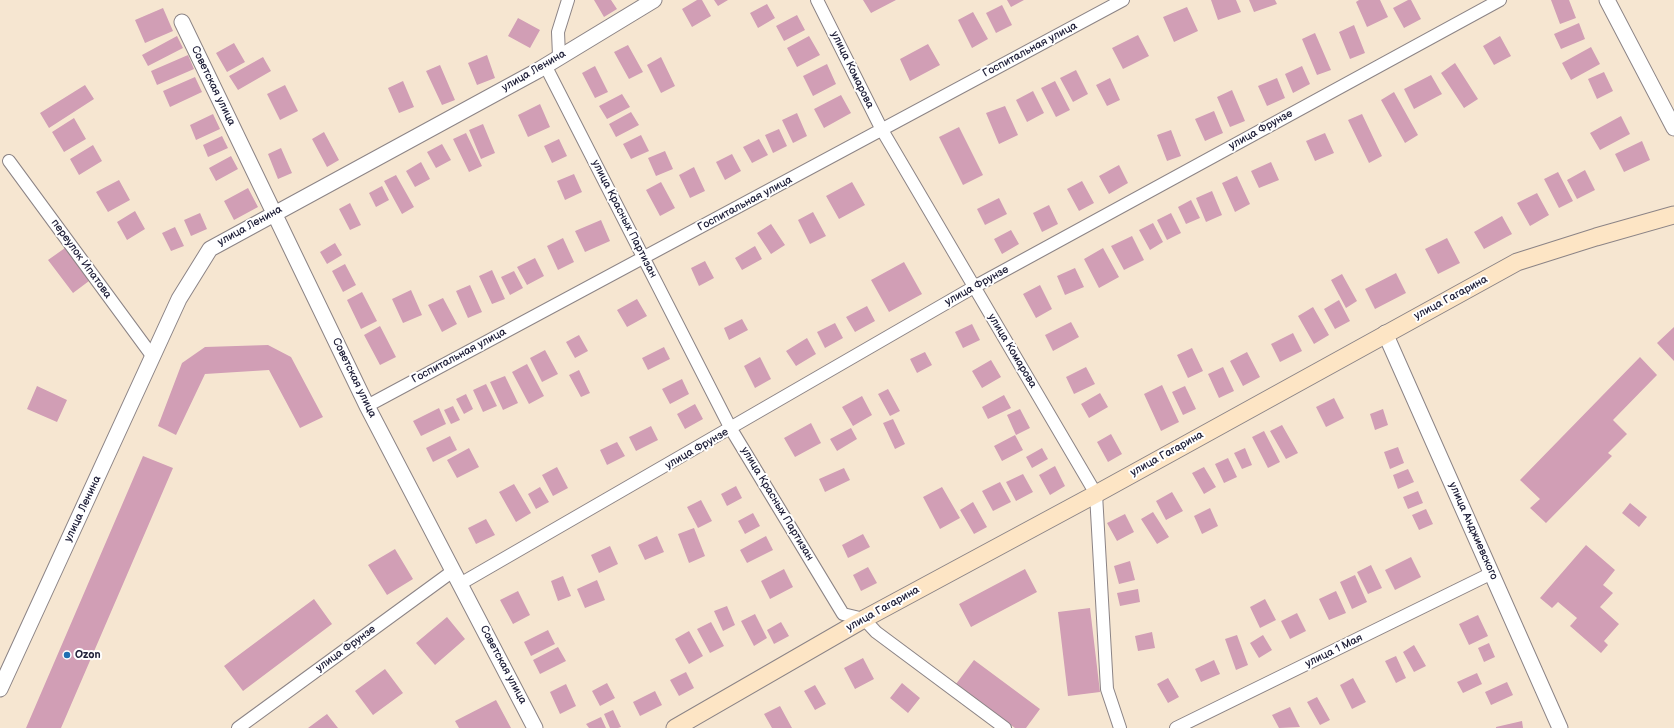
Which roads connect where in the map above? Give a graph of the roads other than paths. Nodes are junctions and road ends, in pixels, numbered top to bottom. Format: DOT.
graph roads {
  1 [pos="568,0"];
  2 [pos="654,0"];
  3 [pos="817,0"];
  4 [pos="1123,0"];
  5 [pos="1500,0"];
  6 [pos="1607,0"];
  7 [pos="182,22"];
  8 [pos="559,56"];
  9 [pos="545,65"];
  10 [pos="1674,128"];
  11 [pos="882,130"];
  12 [pos="9,161"];
  13 [pos="274,213"];
  14 [pos="1674,215"];
  15 [pos="644,258"];
  16 [pos="974,287"];
  17 [pos="1385,333"];
  18 [pos="153,357"];
  19 [pos="367,406"];
  20 [pos="731,429"];
  21 [pos="1096,494"];
  22 [pos="453,571"];
  23 [pos="1492,573"];
  24 [pos="460,584"];
  25 [pos="864,619"];
  26 [pos="0,689"];
  27 [pos="238,728"];
  28 [pos="535,728"];
  29 [pos="675,728"];
  30 [pos="1005,728"];
  31 [pos="1120,728"];
  32 [pos="1176,728"];
  33 [pos="1560,728"];
  1 -- 8 [label="street"];
  2 -- 8 [label="street, улица Ленина"];
  3 -- 11 [label="street, улица Комарова"];
  4 -- 11 [label="street, Госпитальная улица"];
  5 -- 16 [label="street, улица Фрунзе"];
  6 -- 10 [label="street"];
  7 -- 13 [label="street, Советская улица"];
  8 -- 9 [label="street, улица Ленина"];
  9 -- 13 [label="street, улица Ленина"];
  9 -- 15 [label="street, улица Красных Партизан"];
  11 -- 15 [label="street, Госпитальная улица"];
  11 -- 16 [label="street, улица Комарова"];
  12 -- 18 [label="street, переулок Ипатова"];
  13 -- 18 [label="street, улица Ленина"];
  13 -- 19 [label="street, Советская улица"];
  14 -- 17 [label="main road, улица Гагарина"];
  15 -- 19 [label="street, Госпитальная улица"];
  15 -- 20 [label="street, улица Красных Партизан"];
  16 -- 20 [label="street, улица Фрунзе"];
  16 -- 21 [label="street, улица Комарова"];
  17 -- 21 [label="main road, улица Гагарина"];
  17 -- 23 [label="street, улица Анджиевского"];
  18 -- 26 [label="street, улица Ленина"];
  19 -- 22 [label="street, Советская улица"];
  20 -- 24 [label="street, улица Фрунзе"];
  20 -- 25 [label="street, улица Красных Партизан"];
  21 -- 25 [label="main road, улица Гагарина"];
  21 -- 31 [label="street, улица Комарова"];
  22 -- 24 [label="street, Советская улица"];
  22 -- 27 [label="street, улица Фрунзе"];
  23 -- 32 [label="street, улица 1 Мая"];
  23 -- 33 [label="street, улица Анджиевского"];
  24 -- 28 [label="street, Советская улица"];
  25 -- 29 [label="main road, улица Гагарина"];
  25 -- 30 [label="street"];
}
